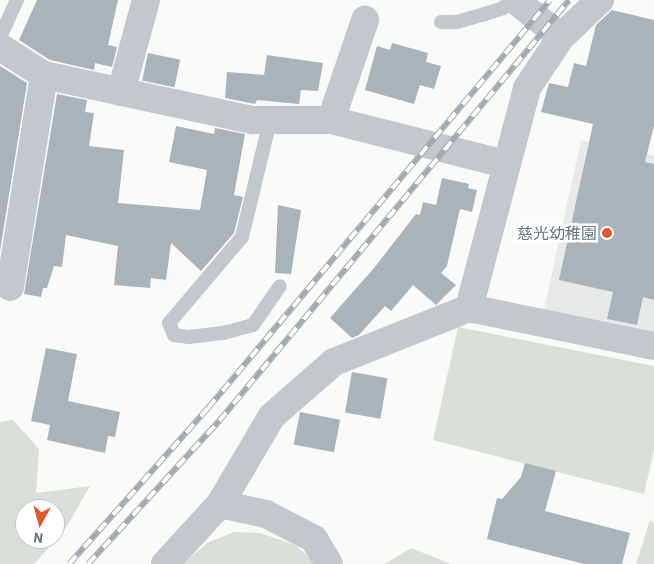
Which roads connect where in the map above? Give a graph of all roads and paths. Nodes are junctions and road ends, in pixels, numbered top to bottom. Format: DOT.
graph roads {
  1 [pos="16,0"];
  2 [pos="146,0"];
  3 [pos="511,0"];
  4 [pos="515,0"];
  5 [pos="600,0"];
  6 [pos="365,20"];
  7 [pos="441,22"];
  8 [pos="0,37"];
  9 [pos="561,37"];
  10 [pos="0,47"];
  11 [pos="44,75"];
  12 [pos="121,92"];
  13 [pos="270,120"];
  14 [pos="330,120"];
  15 [pos="505,164"];
  16 [pos="280,286"];
  17 [pos="10,287"];
  18 [pos="470,308"];
  19 [pos="654,346"];
  20 [pos="220,504"];
  21 [pos="165,564"];
  22 [pos="330,564"];
  1 -- 8 [label="lane"];
  2 -- 12 [label="street"];
  3 -- 7 [label="lane"];
  4 -- 9 [label="street"];
  5 -- 9 [label="street"];
  6 -- 14 [label="street"];
  9 -- 15 [label="street"];
  10 -- 11 [label="street"];
  11 -- 12 [label="street"];
  11 -- 17 [label="street"];
  12 -- 13 [label="street"];
  13 -- 14 [label="street"];
  13 -- 16 [label="lane"];
  14 -- 15 [label="street"];
  15 -- 18 [label="street"];
  18 -- 19 [label="street"];
  18 -- 20 [label="street"];
  20 -- 21 [label="street"];
  20 -- 22 [label="street"];
}
